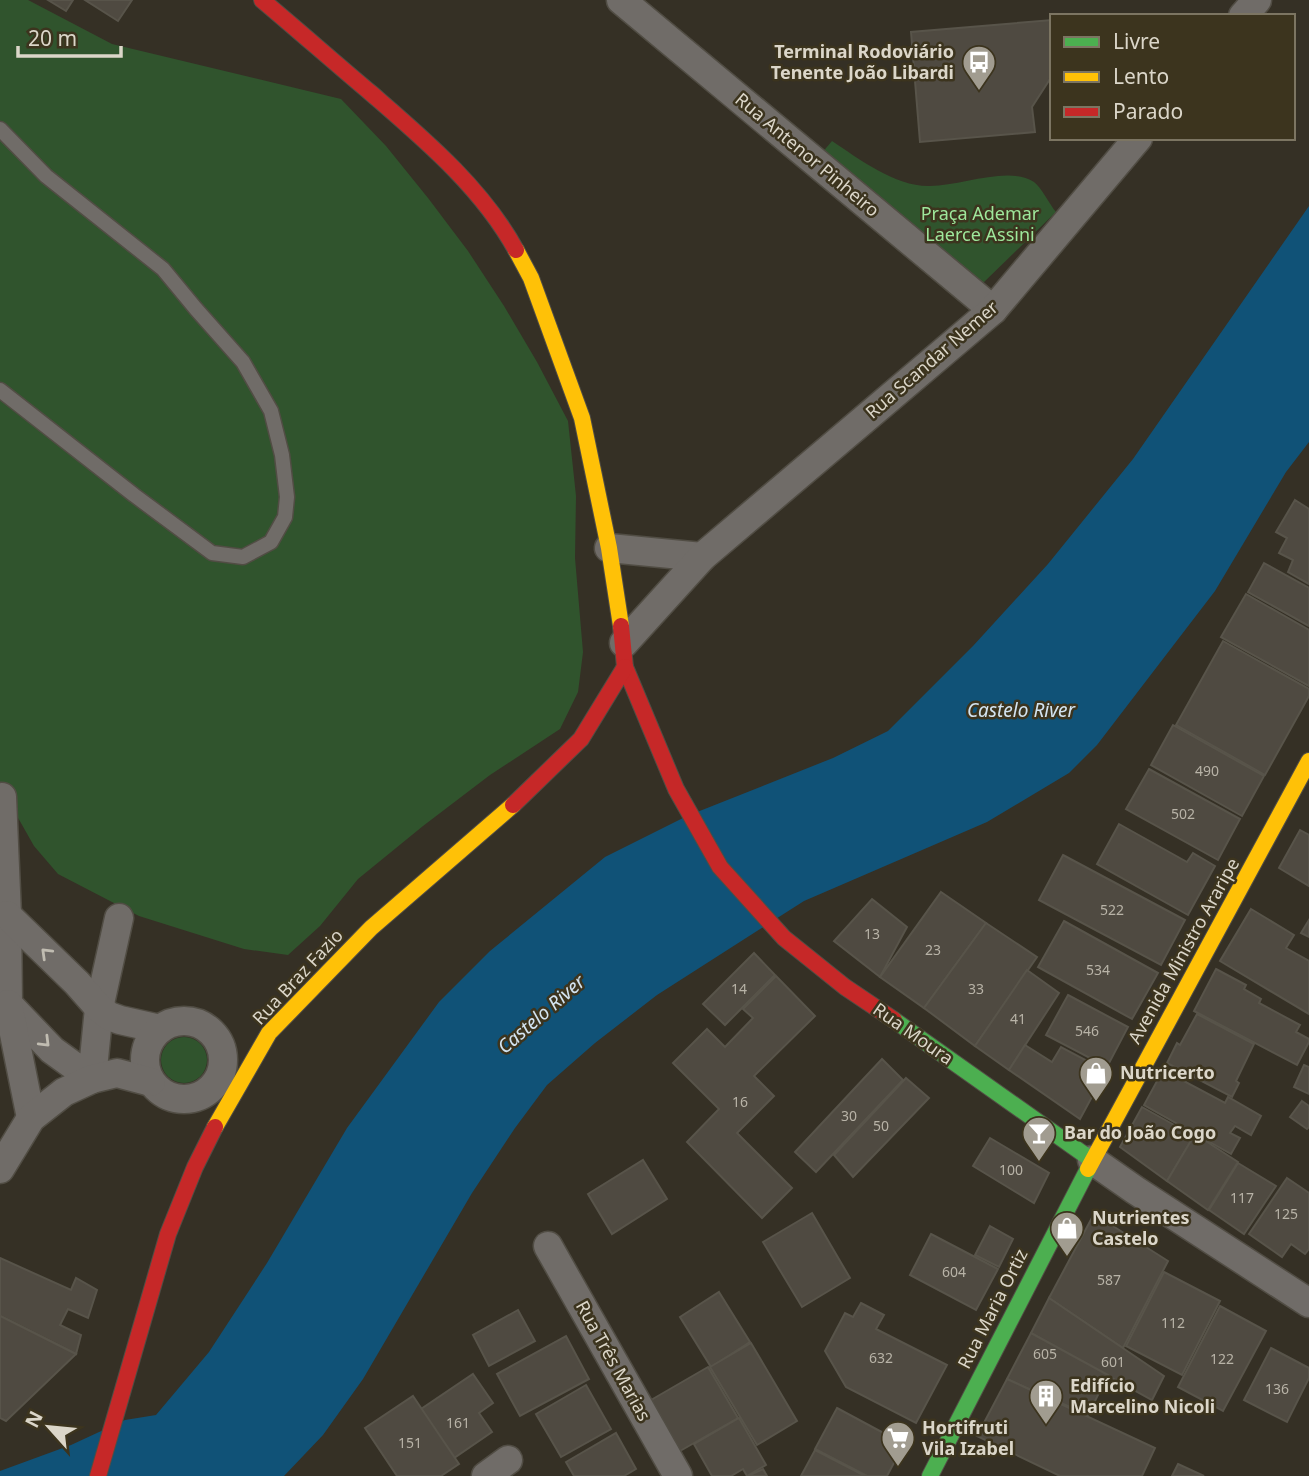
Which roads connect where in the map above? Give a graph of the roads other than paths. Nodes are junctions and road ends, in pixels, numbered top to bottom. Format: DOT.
graph roads {
  1 [pos="262,0"];
  2 [pos="621,0"];
  3 [pos="1257,0"];
  4 [pos="1245,14"];
  5 [pos="0,129"];
  6 [pos="1136,140"];
  7 [pos="993,310"];
  8 [pos="0,390"];
  9 [pos="609,548"];
  10 [pos="702,557"];
  11 [pos="625,655"];
  12 [pos="1309,761"];
  13 [pos="2,797"];
  14 [pos="7,915"];
  15 [pos="119,918"];
  16 [pos="8,1004"];
  17 [pos="99,1008"];
  18 [pos="160,1029"];
  19 [pos="269,1033"];
  20 [pos="222,1048"];
  21 [pos="92,1079"];
  22 [pos="151,1082"];
  23 [pos="206,1093"];
  24 [pos="31,1118"];
  25 [pos="219,1120"];
  26 [pos="1092,1160"];
  27 [pos="0,1169"];
  28 [pos="548,1245"];
  29 [pos="1309,1303"];
  30 [pos="98,1476"];
  31 [pos="678,1476"];
  32 [pos="930,1476"];
  1 -- 9 [label="main road, Rua Moura"];
  2 -- 7 [label="street, Rua Antenor Pinheiro"];
  3 -- 4 [label="street"];
  5 -- 8 [label="lane"];
  6 -- 7 [label="street, Rua Scandar Nemer"];
  7 -- 10 [label="street, Rua Scandar Nemer"];
  9 -- 10 [label="street"];
  9 -- 11 [label="main road, Rua Moura"];
  10 -- 11 [label="street, Rua Scandar Nemer"];
  11 -- 19 [label="main road, Rua Braz Fazio"];
  11 -- 26 [label="main road, Rua Moura"];
  12 -- 26 [label="main road, Avenida Ministro Araripe"];
  13 -- 14 [label="street"];
  14 -- 16 [label="street"];
  17 -- 14 [label="street, one-way"];
  15 -- 17 [label="street"];
  16 -- 21 [label="street, one-way"];
  16 -- 24 [label="street"];
  17 -- 18 [label="street"];
  17 -- 21 [label="street"];
  18 -- 20 [label="street"];
  18 -- 22 [label="street"];
  19 -- 20 [label="street"];
  19 -- 25 [label="main road, Rua Braz Fazio"];
  20 -- 23 [label="street"];
  21 -- 22 [label="street"];
  21 -- 24 [label="street"];
  22 -- 23 [label="street"];
  23 -- 25 [label="street"];
  24 -- 27 [label="street"];
  25 -- 30 [label="main road, Rua Braz Fazio"];
  26 -- 29 [label="street, Rua Moura"];
  26 -- 32 [label="main road, Rua Maria Ortiz"];
  28 -- 31 [label="street, Rua Três Marias"];
}
